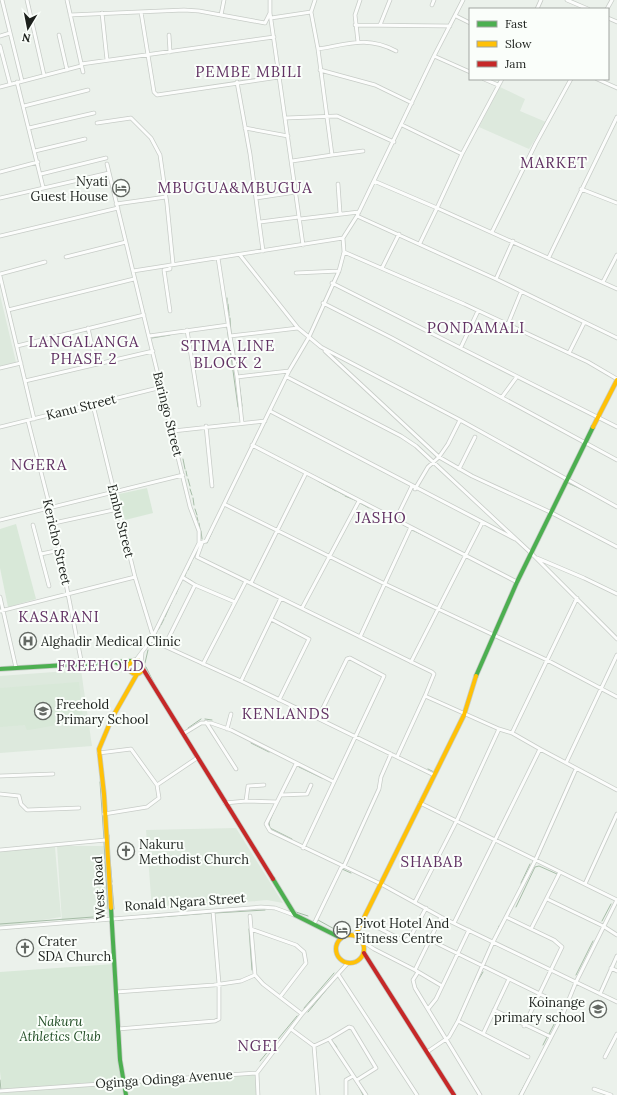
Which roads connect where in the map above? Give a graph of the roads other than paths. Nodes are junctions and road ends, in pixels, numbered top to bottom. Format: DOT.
graph roads {
  1 [pos="2,0"];
  2 [pos="27,0"];
  3 [pos="67,0"];
  4 [pos="224,0"];
  5 [pos="270,0"];
  6 [pos="315,0"];
  7 [pos="360,0"];
  8 [pos="390,0"];
  9 [pos="434,0"];
  10 [pos="463,0"];
  11 [pos="566,0"];
  12 [pos="432,5"];
  13 [pos="586,8"];
  14 [pos="4,9"];
  15 [pos="0,10"];
  16 [pos="141,12"];
  17 [pos="311,12"];
  18 [pos="102,13"];
  19 [pos="270,13"];
  20 [pos="70,15"];
  21 [pos="221,15"];
  22 [pos="456,16"];
  23 [pos="271,18"];
  24 [pos="469,22"];
  25 [pos="355,25"];
  26 [pos="380,25"];
  27 [pos="450,26"];
  28 [pos="10,33"];
  29 [pos="59,35"];
  30 [pos="169,35"];
  31 [pos="0,36"];
  32 [pos="274,37"];
  33 [pos="358,42"];
  34 [pos="0,49"];
  35 [pos="318,49"];
  36 [pos="396,51"];
  37 [pos="170,52"];
  38 [pos="148,56"];
  39 [pos="434,56"];
  40 [pos="107,60"];
  41 [pos="81,65"];
  42 [pos="5,66"];
  43 [pos="0,67"];
  44 [pos="67,70"];
  45 [pos="320,70"];
  46 [pos="83,72"];
  47 [pos="469,72"];
  48 [pos="44,75"];
  49 [pos="279,77"];
  50 [pos="486,80"];
  51 [pos="501,80"];
  52 [pos="570,80"];
  53 [pos="599,80"];
  54 [pos="22,81"];
  55 [pos="17,82"];
  56 [pos="237,82"];
  57 [pos="10,84"];
  58 [pos="498,86"];
  59 [pos="0,87"];
  60 [pos="617,88"];
  61 [pos="88,90"];
  62 [pos="412,103"];
  63 [pos="24,106"];
  64 [pos="94,113"];
  65 [pos="326,115"];
  66 [pos="617,117"];
  67 [pos="286,118"];
  68 [pos="97,123"];
  69 [pos="402,125"];
  70 [pos="29,128"];
  71 [pos="245,128"];
  72 [pos="288,136"];
  73 [pos="85,139"];
  74 [pos="394,142"];
  75 [pos="35,151"];
  76 [pos="363,151"];
  77 [pos="462,154"];
  78 [pos="332,155"];
  79 [pos="106,158"];
  80 [pos="292,161"];
  81 [pos="38,162"];
  82 [pos="107,164"];
  83 [pos="0,172"];
  84 [pos="109,173"];
  85 [pos="41,174"];
  86 [pos="374,181"];
  87 [pos="338,184"];
  88 [pos="43,187"];
  89 [pos="581,189"];
  90 [pos="296,192"];
  91 [pos="166,197"];
  92 [pos="0,198"];
  93 [pos="256,198"];
  94 [pos="617,203"];
  95 [pos="117,206"];
  96 [pos="437,208"];
  97 [pos="359,212"];
  98 [pos="340,213"];
  99 [pos="358,216"];
  100 [pos="300,218"];
  101 [pos="260,222"];
  102 [pos="492,232"];
  103 [pos="399,234"];
  104 [pos="0,236"];
  105 [pos="343,238"];
  106 [pos="513,241"];
  107 [pos="126,242"];
  108 [pos="420,243"];
  109 [pos="303,245"];
  110 [pos="263,252"];
  111 [pos="344,252"];
  112 [pos="240,255"];
  113 [pos="617,255"];
  114 [pos="549,257"];
  115 [pos="66,258"];
  116 [pos="218,258"];
  117 [pos="46,262"];
  118 [pos="172,264"];
  119 [pos="382,268"];
  120 [pos="339,270"];
  121 [pos="133,271"];
  122 [pos="296,274"];
  123 [pos="0,277"];
  124 [pos="134,279"];
  125 [pos="496,279"];
  126 [pos="603,282"];
  127 [pos="332,283"];
  128 [pos="617,289"];
  129 [pos="521,292"];
  130 [pos="323,303"];
  131 [pos="8,310"];
  132 [pos="170,311"];
  133 [pos="478,311"];
  134 [pos="144,315"];
  135 [pos="584,323"];
  136 [pos="508,324"];
  137 [pos="228,325"];
  138 [pos="88,328"];
  139 [pos="298,328"];
  140 [pos="187,330"];
  141 [pos="149,336"];
  142 [pos="230,336"];
  143 [pos="309,337"];
  144 [pos="617,338"];
  145 [pos="17,346"];
  146 [pos="321,347"];
  147 [pos="461,347"];
  148 [pos="153,351"];
  149 [pos="569,353"];
  150 [pos="21,363"];
  151 [pos="96,364"];
  152 [pos="0,368"];
  153 [pos="289,371"];
  154 [pos="237,377"];
  155 [pos="287,377"];
  156 [pos="516,378"];
  157 [pos="617,380"];
  158 [pos="25,381"];
  159 [pos="162,387"];
  160 [pos="502,397"];
  161 [pos="93,405"];
  162 [pos="199,405"];
  163 [pos="270,411"];
  164 [pos="34,419"];
  165 [pos="598,419"];
  166 [pos="460,420"];
  167 [pos="28,421"];
  168 [pos="265,421"];
  169 [pos="242,422"];
  170 [pos="206,426"];
  171 [pos="0,427"];
  172 [pos="617,428"];
  173 [pos="173,431"];
  174 [pos="475,436"];
  175 [pos="586,442"];
  176 [pos="252,446"];
  177 [pos="439,457"];
  178 [pos="617,460"];
  179 [pos="433,461"];
  180 [pos="459,468"];
  181 [pos="306,473"];
  182 [pos="183,475"];
  183 [pos="566,479"];
  184 [pos="212,486"];
  185 [pos="414,488"];
  186 [pos="113,491"];
  187 [pos="359,501"];
  188 [pos="224,504"];
  189 [pos="50,507"];
  190 [pos="617,507"];
  191 [pos="118,509"];
  192 [pos="550,512"];
  193 [pos="396,519"];
  194 [pos="0,520"];
  195 [pos="54,523"];
  196 [pos="482,523"];
  197 [pos="33,525"];
  198 [pos="411,527"];
  199 [pos="278,530"];
  200 [pos="518,541"];
  201 [pos="201,543"];
  202 [pos="617,547"];
  203 [pos="60,550"];
  204 [pos="531,553"];
  205 [pos="41,554"];
  206 [pos="466,554"];
  207 [pos="329,557"];
  208 [pos="535,557"];
  209 [pos="135,577"];
  210 [pos="182,577"];
  211 [pos="246,581"];
  212 [pos="517,582"];
  213 [pos="251,584"];
  214 [pos="385,584"];
  215 [pos="195,585"];
  216 [pos="49,586"];
  217 [pos="69,594"];
  218 [pos="617,594"];
  219 [pos="0,597"];
  220 [pos="281,598"];
  221 [pos="577,598"];
  222 [pos="235,602"];
  223 [pos="302,608"];
  224 [pos="439,608"];
  225 [pos="2,610"];
  226 [pos="271,619"];
  227 [pos="494,635"];
  228 [pos="360,637"];
  229 [pos="152,638"];
  230 [pos="617,639"];
  231 [pos="164,645"];
  232 [pos="142,653"];
  233 [pos="617,655"];
  234 [pos="547,660"];
  235 [pos="134,661"];
  236 [pos="115,662"];
  237 [pos="411,662"];
  238 [pos="141,663"];
  239 [pos="204,664"];
  240 [pos="82,665"];
  241 [pos="16,668"];
  242 [pos="143,669"];
  243 [pos="0,670"];
  244 [pos="130,670"];
  245 [pos="138,673"];
  246 [pos="148,678"];
  247 [pos="241,681"];
  248 [pos="129,686"];
  249 [pos="601,689"];
  250 [pos="425,696"];
  251 [pos="617,697"];
  252 [pos="279,700"];
  253 [pos="231,714"];
  254 [pos="464,715"];
  255 [pos="318,718"];
  256 [pos="206,722"];
  257 [pos="227,729"];
  258 [pos="499,729"];
  259 [pos="512,733"];
  260 [pos="183,734"];
  261 [pos="354,737"];
  262 [pos="540,749"];
  263 [pos="98,752"];
  264 [pos="391,754"];
  265 [pos="397,757"];
  266 [pos="197,758"];
  267 [pos="566,763"];
  268 [pos="296,764"];
  269 [pos="236,769"];
  270 [pos="576,769"];
  271 [pos="53,774"];
  272 [pos="434,775"];
  273 [pos="0,776"];
  274 [pos="334,782"];
  275 [pos="157,785"];
  276 [pos="264,785"];
  277 [pos="311,785"];
  278 [pos="617,790"];
  279 [pos="0,794"];
  280 [pos="281,795"];
  281 [pos="246,801"];
  282 [pos="277,802"];
  283 [pos="420,803"];
  284 [pos="225,804"];
  285 [pos="79,808"];
  286 [pos="104,814"];
  287 [pos="617,814"];
  288 [pos="457,820"];
  289 [pos="106,840"];
  290 [pos="495,841"];
  291 [pos="304,848"];
  292 [pos="0,850"];
  293 [pos="535,861"];
  294 [pos="344,866"];
  295 [pos="560,872"];
  296 [pos="381,884"];
  297 [pos="585,884"];
  298 [pos="547,899"];
  299 [pos="617,900"];
  300 [pos="415,902"];
  301 [pos="426,908"];
  302 [pos="213,911"];
  303 [pos="295,915"];
  304 [pos="250,916"];
  305 [pos="441,916"];
  306 [pos="506,917"];
  307 [pos="111,918"];
  308 [pos="363,920"];
  309 [pos="454,923"];
  310 [pos="314,924"];
  311 [pos="603,926"];
  312 [pos="0,928"];
  313 [pos="251,929"];
  314 [pos="531,929"];
  315 [pos="469,930"];
  316 [pos="617,935"];
  317 [pos="355,936"];
  318 [pos="341,938"];
  319 [pos="430,940"];
  320 [pos="362,941"];
  321 [pos="493,942"];
  322 [pos="364,953"];
  323 [pos="458,953"];
  324 [pos="617,956"];
  325 [pos="347,964"];
  326 [pos="483,966"];
  327 [pos="611,968"];
  328 [pos="550,970"];
  329 [pos="416,971"];
  330 [pos="617,971"];
  331 [pos="338,974"];
  332 [pos="255,975"];
  333 [pos="509,979"];
  334 [pos="576,982"];
  335 [pos="219,984"];
  336 [pos="442,986"];
  337 [pos="116,992"];
  338 [pos="540,994"];
  339 [pos="600,994"];
  340 [pos="280,997"];
  341 [pos="546,997"];
  342 [pos="617,1002"];
  343 [pos="428,1009"];
  344 [pos="494,1010"];
  345 [pos="302,1014"];
  346 [pos="458,1021"];
  347 [pos="524,1026"];
  348 [pos="291,1029"];
  349 [pos="118,1030"];
  350 [pos="483,1034"];
  351 [pos="617,1034"];
  352 [pos="550,1037"];
  353 [pos="329,1039"];
  354 [pos="446,1040"];
  355 [pos="314,1046"];
  356 [pos="427,1052"];
  357 [pos="528,1057"];
  358 [pos="605,1058"];
  359 [pos="257,1073"];
  360 [pos="353,1076"];
  361 [pos="356,1080"];
  362 [pos="123,1082"];
  363 [pos="594,1089"];
  364 [pos="0,1091"];
  365 [pos="126,1095"];
  366 [pos="258,1095"];
  367 [pos="318,1095"];
  368 [pos="346,1095"];
  369 [pos="366,1095"];
  370 [pos="417,1095"];
  371 [pos="454,1095"];
  372 [pos="480,1095"];
  373 [pos="521,1095"];
  374 [pos="611,1095"];
  1 -- 14 [label="street"];
  2 -- 48 [label="street"];
  3 -- 20 [label="street"];
  4 -- 21 [label="street"];
  5 -- 19 [label="street"];
  6 -- 17 [label="street"];
  7 -- 25 [label="street"];
  8 -- 26 [label="street"];
  9 -- 12 [label="street"];
  10 -- 22 [label="street"];
  11 -- 13 [label="street"];
  14 -- 15 [label="street"];
  14 -- 28 [label="street"];
  16 -- 18 [label="street"];
  16 -- 21 [label="street"];
  16 -- 38 [label="street"];
  17 -- 23 [label="street"];
  17 -- 35 [label="street"];
  18 -- 20 [label="street"];
  18 -- 40 [label="street"];
  19 -- 21 [label="street"];
  19 -- 23 [label="street"];
  20 -- 41 [label="street"];
  22 -- 24 [label="street"];
  22 -- 27 [label="street"];
  23 -- 32 [label="street"];
  25 -- 26 [label="street"];
  25 -- 33 [label="street"];
  26 -- 27 [label="street"];
  27 -- 39 [label="street"];
  28 -- 31 [label="street"];
  28 -- 54 [label="street"];
  29 -- 44 [label="street"];
  30 -- 37 [label="street"];
  32 -- 37 [label="street"];
  32 -- 49 [label="street"];
  33 -- 35 [label="street"];
  33 -- 36 [label="street"];
  34 -- 42 [label="street"];
  35 -- 45 [label="street"];
  37 -- 38 [label="street"];
  38 -- 40 [label="street"];
  38 -- 56 [label="street"];
  39 -- 47 [label="street"];
  39 -- 62 [label="street"];
  40 -- 41 [label="street"];
  41 -- 44 [label="street"];
  41 -- 46 [label="street"];
  42 -- 43 [label="street"];
  42 -- 57 [label="street"];
  44 -- 48 [label="street"];
  45 -- 62 [label="street"];
  45 -- 65 [label="street"];
  48 -- 54 [label="street"];
  49 -- 56 [label="street"];
  49 -- 67 [label="street"];
  50 -- 58 [label="street"];
  51 -- 58 [label="street"];
  52 -- 102 [label="street"];
  53 -- 60 [label="street"];
  54 -- 55 [label="street"];
  55 -- 57 [label="street"];
  55 -- 63 [label="street"];
  56 -- 71 [label="street"];
  57 -- 59 [label="street"];
  58 -- 77 [label="street"];
  61 -- 63 [label="street"];
  62 -- 69 [label="street"];
  63 -- 70 [label="street"];
  64 -- 70 [label="street"];
  65 -- 67 [label="street"];
  65 -- 74 [label="street"];
  65 -- 78 [label="street"];
  66 -- 89 [label="street"];
  67 -- 72 [label="street"];
  68 -- 91 [label="street"];
  69 -- 74 [label="street"];
  69 -- 77 [label="street"];
  70 -- 75 [label="street"];
  71 -- 72 [label="street"];
  71 -- 93 [label="street"];
  72 -- 80 [label="street"];
  73 -- 75 [label="street"];
  74 -- 86 [label="street"];
  75 -- 81 [label="street"];
  76 -- 78 [label="street"];
  77 -- 96 [label="street"];
  78 -- 80 [label="street"];
  79 -- 85 [label="street"];
  80 -- 90 [label="street"];
  81 -- 83 [label="street"];
  81 -- 85 [label="street"];
  82 -- 84 [label="street, Baringo Street"];
  84 -- 88 [label="street"];
  84 -- 95 [label="street, Baringo Street"];
  85 -- 88 [label="street"];
  86 -- 96 [label="street"];
  86 -- 97 [label="street"];
  87 -- 98 [label="street"];
  88 -- 92 [label="street"];
  89 -- 94 [label="street"];
  89 -- 114 [label="street"];
  90 -- 93 [label="street"];
  90 -- 100 [label="street"];
  91 -- 95 [label="street"];
  91 -- 118 [label="street"];
  93 -- 101 [label="street"];
  95 -- 104 [label="street"];
  95 -- 107 [label="street, Baringo Street"];
  96 -- 102 [label="street"];
  96 -- 108 [label="street"];
  97 -- 98 [label="street"];
  97 -- 99 [label="street"];
  98 -- 100 [label="street"];
  99 -- 103 [label="street"];
  99 -- 105 [label="street"];
  100 -- 101 [label="street"];
  100 -- 109 [label="street"];
  101 -- 110 [label="street"];
  102 -- 106 [label="street"];
  103 -- 108 [label="street"];
  103 -- 119 [label="street"];
  105 -- 109 [label="street"];
  105 -- 111 [label="street"];
  106 -- 114 [label="street"];
  106 -- 125 [label="street"];
  107 -- 115 [label="street"];
  107 -- 121 [label="street, Baringo Street"];
  108 -- 125 [label="street"];
  109 -- 110 [label="street"];
  110 -- 112 [label="street"];
  111 -- 119 [label="street"];
  111 -- 120 [label="street"];
  112 -- 116 [label="street"];
  112 -- 139 [label="street"];
  113 -- 126 [label="street"];
  114 -- 126 [label="street"];
  116 -- 118 [label="street"];
  116 -- 137 [label="street"];
  117 -- 123 [label="street"];
  118 -- 121 [label="street"];
  118 -- 132 [label="street"];
  119 -- 133 [label="street"];
  120 -- 122 [label="street"];
  120 -- 127 [label="street"];
  121 -- 124 [label="street, Baringo Street"];
  123 -- 131 [label="street"];
  124 -- 131 [label="street"];
  124 -- 134 [label="street, Baringo Street"];
  125 -- 129 [label="street"];
  126 -- 128 [label="street"];
  127 -- 130 [label="street"];
  127 -- 147 [label="street"];
  129 -- 135 [label="street"];
  129 -- 136 [label="street"];
  130 -- 143 [label="street"];
  130 -- 160 [label="street"];
  131 -- 145 [label="street"];
  133 -- 136 [label="street"];
  133 -- 147 [label="street"];
  134 -- 138 [label="street"];
  134 -- 141 [label="street, Baringo Street"];
  135 -- 144 [label="street"];
  135 -- 149 [label="street"];
  136 -- 149 [label="street"];
  137 -- 140 [label="street"];
  137 -- 142 [label="street"];
  138 -- 145 [label="street"];
  138 -- 151 [label="street"];
  139 -- 142 [label="street"];
  139 -- 143 [label="street"];
  140 -- 141 [label="street"];
  140 -- 162 [label="street"];
  141 -- 148 [label="street, Baringo Street"];
  142 -- 154 [label="street"];
  143 -- 146 [label="street"];
  143 -- 153 [label="street"];
  145 -- 150 [label="street"];
  146 -- 166 [label="street"];
  146 -- 177 [label="street"];
  147 -- 156 [label="street"];
  148 -- 151 [label="street"];
  148 -- 159 [label="street, Baringo Street"];
  149 -- 157 [label="street"];
  150 -- 152 [label="street"];
  150 -- 158 [label="street"];
  151 -- 158 [label="street"];
  153 -- 154 [label="street"];
  153 -- 155 [label="street"];
  154 -- 169 [label="street"];
  155 -- 163 [label="street"];
  155 -- 179 [label="street"];
  156 -- 160 [label="street"];
  156 -- 165 [label="street"];
  157 -- 165 [label="street"];
  158 -- 164 [label="street"];
  159 -- 161 [label="street, Kanu Street"];
  159 -- 173 [label="street, Baringo Street"];
  160 -- 175 [label="street"];
  161 -- 164 [label="street, Kanu Street"];
  161 -- 186 [label="street, Embu Street"];
  163 -- 168 [label="street"];
  163 -- 185 [label="street"];
  164 -- 167 [label="street, Kanu Street"];
  165 -- 172 [label="street"];
  165 -- 175 [label="street"];
  166 -- 177 [label="street"];
  166 -- 183 [label="street"];
  167 -- 171 [label="street, Kanu Street"];
  167 -- 189 [label="street, Kericho Street"];
  168 -- 169 [label="street"];
  168 -- 176 [label="street"];
  169 -- 170 [label="street"];
  170 -- 173 [label="street"];
  170 -- 184 [label="street"];
  173 -- 182 [label="street, Baringo Street"];
  174 -- 180 [label="street"];
  175 -- 178 [label="street"];
  175 -- 183 [label="street"];
  176 -- 181 [label="street"];
  176 -- 188 [label="street"];
  177 -- 179 [label="street"];
  177 -- 180 [label="street"];
  179 -- 185 [label="street"];
  179 -- 200 [label="street"];
  180 -- 192 [label="street"];
  181 -- 187 [label="street"];
  181 -- 199 [label="street"];
  182 -- 186 [label="street"];
  182 -- 201 [label="street, Baringo Street"];
  183 -- 190 [label="street"];
  183 -- 192 [label="street"];
  185 -- 193 [label="street"];
  185 -- 196 [label="street"];
  186 -- 189 [label="street"];
  186 -- 191 [label="street, Embu Street"];
  187 -- 193 [label="street"];
  187 -- 207 [label="street"];
  188 -- 199 [label="street"];
  188 -- 201 [label="street"];
  189 -- 194 [label="street"];
  189 -- 195 [label="street, Kericho Street"];
  191 -- 195 [label="street"];
  191 -- 209 [label="street, Embu Street"];
  192 -- 202 [label="street"];
  192 -- 204 [label="street"];
  193 -- 198 [label="street"];
  195 -- 203 [label="street, Kericho Street"];
  196 -- 200 [label="street"];
  196 -- 206 [label="street"];
  197 -- 205 [label="street"];
  198 -- 206 [label="street"];
  198 -- 214 [label="street"];
  199 -- 207 [label="street"];
  199 -- 213 [label="street"];
  200 -- 204 [label="street"];
  201 -- 210 [label="street"];
  201 -- 211 [label="street, Baringo Street"];
  203 -- 205 [label="street"];
  203 -- 217 [label="street, Kericho Street"];
  204 -- 208 [label="street"];
  204 -- 212 [label="street"];
  205 -- 216 [label="street"];
  206 -- 212 [label="street"];
  206 -- 224 [label="street"];
  207 -- 214 [label="street"];
  207 -- 223 [label="street"];
  208 -- 218 [label="street"];
  208 -- 221 [label="street"];
  209 -- 217 [label="street"];
  209 -- 229 [label="street, Embu Street"];
  210 -- 215 [label="street"];
  210 -- 229 [label="street"];
  211 -- 213 [label="street"];
  211 -- 222 [label="street"];
  212 -- 227 [label="street"];
  213 -- 220 [label="street"];
  214 -- 224 [label="street"];
  214 -- 228 [label="street"];
  215 -- 222 [label="street"];
  215 -- 231 [label="street"];
  217 -- 225 [label="street"];
  217 -- 240 [label="street, Kericho Street"];
  219 -- 225 [label="street"];
  220 -- 223 [label="street"];
  220 -- 226 [label="street"];
  221 -- 230 [label="street"];
  221 -- 234 [label="street"];
  222 -- 239 [label="street"];
  223 -- 228 [label="street"];
  224 -- 227 [label="street"];
  224 -- 237 [label="street"];
  225 -- 241 [label="street"];
  226 -- 247 [label="street"];
  226 -- 252 [label="street"];
  227 -- 234 [label="street"];
  227 -- 254 [label="street"];
  228 -- 237 [label="street"];
  229 -- 231 [label="street"];
  229 -- 232 [label="street"];
  231 -- 239 [label="street"];
  232 -- 235 [label="street"];
  232 -- 238 [label="street"];
  233 -- 249 [label="street"];
  234 -- 249 [label="street"];
  234 -- 259 [label="street"];
  235 -- 236 [label="street"];
  235 -- 238 [label="street"];
  235 -- 244 [label="street, West Road"];
  236 -- 240 [label="street"];
  236 -- 244 [label="street"];
  237 -- 250 [label="street"];
  238 -- 242 [label="street"];
  239 -- 247 [label="street"];
  240 -- 241 [label="street"];
  241 -- 243 [label="street"];
  242 -- 245 [label="street, West Road"];
  242 -- 246 [label="street"];
  244 -- 245 [label="street"];
  244 -- 248 [label="street, West Road"];
  245 -- 246 [label="street"];
  245 -- 248 [label="street, West Road"];
  246 -- 260 [label="street"];
  247 -- 252 [label="street"];
  248 -- 263 [label="street, West Road"];
  249 -- 251 [label="street"];
  249 -- 267 [label="street"];
  250 -- 254 [label="street"];
  250 -- 265 [label="street"];
  252 -- 255 [label="street"];
  253 -- 257 [label="street"];
  254 -- 258 [label="street"];
  254 -- 272 [label="street"];
  255 -- 261 [label="street"];
  255 -- 261 [label="street"];
  256 -- 257 [label="street"];
  256 -- 260 [label="street"];
  256 -- 269 [label="street"];
  257 -- 268 [label="street"];
  258 -- 259 [label="street"];
  258 -- 288 [label="street"];
  259 -- 262 [label="street"];
  260 -- 266 [label="street"];
  261 -- 264 [label="street"];
  261 -- 274 [label="street"];
  262 -- 267 [label="street"];
  262 -- 290 [label="street"];
  263 -- 275 [label="street"];
  263 -- 286 [label="street, West Road"];
  264 -- 265 [label="street"];
  264 -- 294 [label="street"];
  265 -- 272 [label="street"];
  266 -- 275 [label="street"];
  266 -- 284 [label="street"];
  267 -- 270 [label="street"];
  268 -- 274 [label="street"];
  268 -- 280 [label="street"];
  270 -- 278 [label="street"];
  270 -- 293 [label="street"];
  271 -- 273 [label="street"];
  272 -- 283 [label="street"];
  274 -- 291 [label="street"];
  275 -- 286 [label="street"];
  276 -- 281 [label="street"];
  277 -- 280 [label="street"];
  279 -- 285 [label="street"];
  280 -- 282 [label="street"];
  281 -- 282 [label="street"];
  281 -- 284 [label="street"];
  282 -- 291 [label="street"];
  283 -- 288 [label="street"];
  283 -- 296 [label="street"];
  284 -- 303 [label="street"];
  286 -- 289 [label="street, West Road"];
  287 -- 297 [label="street"];
  288 -- 290 [label="street"];
  288 -- 300 [label="street"];
  289 -- 292 [label="street"];
  289 -- 307 [label="street, West Road"];
  290 -- 293 [label="street"];
  290 -- 309 [label="street"];
  291 -- 294 [label="street"];
  293 -- 295 [label="street"];
  293 -- 306 [label="street"];
  294 -- 296 [label="street"];
  294 -- 310 [label="street"];
  295 -- 297 [label="street"];
  295 -- 298 [label="street"];
  296 -- 300 [label="street"];
  296 -- 308 [label="street"];
  297 -- 299 [label="street"];
  298 -- 311 [label="street"];
  298 -- 314 [label="street"];
  299 -- 311 [label="street"];
  300 -- 301 [label="street"];
  301 -- 305 [label="street"];
  301 -- 308 [label="street"];
  302 -- 303 [label="street, Ronald Ngara Street"];
  302 -- 307 [label="street, Ronald Ngara Street"];
  302 -- 335 [label="street"];
  303 -- 310 [label="street, Ronald Ngara Street"];
  304 -- 313 [label="street"];
  305 -- 309 [label="street"];
  305 -- 319 [label="street"];
  306 -- 314 [label="street"];
  306 -- 321 [label="street"];
  307 -- 312 [label="street, Ronald Ngara Street"];
  307 -- 337 [label="street, West Road"];
  308 -- 317 [label="street"];
  309 -- 315 [label="street"];
  310 -- 318 [label="street, Ronald Ngara Street"];
  311 -- 316 [label="street"];
  311 -- 334 [label="street"];
  313 -- 332 [label="street"];
  313 -- 340 [label="street"];
  314 -- 328 [label="street"];
  315 -- 321 [label="street"];
  315 -- 323 [label="street"];
  317 -- 318 [label="street"];
  317 -- 320 [label="street"];
  318 -- 325 [label="street"];
  319 -- 323 [label="street"];
  319 -- 329 [label="street"];
  320 -- 322 [label="street"];
  320 -- 329 [label="street"];
  321 -- 326 [label="street"];
  321 -- 328 [label="street"];
  322 -- 325 [label="street"];
  322 -- 356 [label="street"];
  323 -- 326 [label="street"];
  323 -- 336 [label="street"];
  324 -- 327 [label="street"];
  325 -- 331 [label="street"];
  326 -- 333 [label="street"];
  326 -- 346 [label="street"];
  327 -- 330 [label="street"];
  327 -- 339 [label="street"];
  328 -- 334 [label="street"];
  328 -- 338 [label="street"];
  329 -- 336 [label="street"];
  329 -- 343 [label="street"];
  331 -- 345 [label="street"];
  331 -- 370 [label="street"];
  332 -- 335 [label="street"];
  332 -- 340 [label="street"];
  333 -- 338 [label="street"];
  333 -- 344 [label="street"];
  334 -- 339 [label="street"];
  334 -- 352 [label="street"];
  335 -- 337 [label="street"];
  335 -- 349 [label="street"];
  336 -- 343 [label="street"];
  337 -- 349 [label="street, West Road"];
  338 -- 341 [label="street"];
  338 -- 347 [label="street"];
  339 -- 342 [label="street"];
  340 -- 345 [label="street"];
  343 -- 354 [label="street"];
  344 -- 347 [label="street"];
  344 -- 350 [label="street"];
  345 -- 348 [label="street"];
  346 -- 350 [label="street"];
  346 -- 354 [label="street"];
  347 -- 352 [label="street"];
  348 -- 355 [label="street"];
  348 -- 359 [label="street"];
  349 -- 362 [label="street, West Road"];
  350 -- 357 [label="street"];
  351 -- 358 [label="street"];
  352 -- 373 [label="street"];
  353 -- 355 [label="street"];
  353 -- 360 [label="street"];
  353 -- 361 [label="street"];
  354 -- 356 [label="street"];
  354 -- 372 [label="street"];
  355 -- 367 [label="street"];
  356 -- 371 [label="street"];
  359 -- 362 [label="street, Oginga Odinga Avenue"];
  359 -- 366 [label="street"];
  360 -- 361 [label="street"];
  360 -- 368 [label="street"];
  361 -- 369 [label="street"];
  362 -- 364 [label="street, Oginga Odinga Avenue"];
  362 -- 365 [label="street, West Road"];
  363 -- 374 [label="street"];
}
